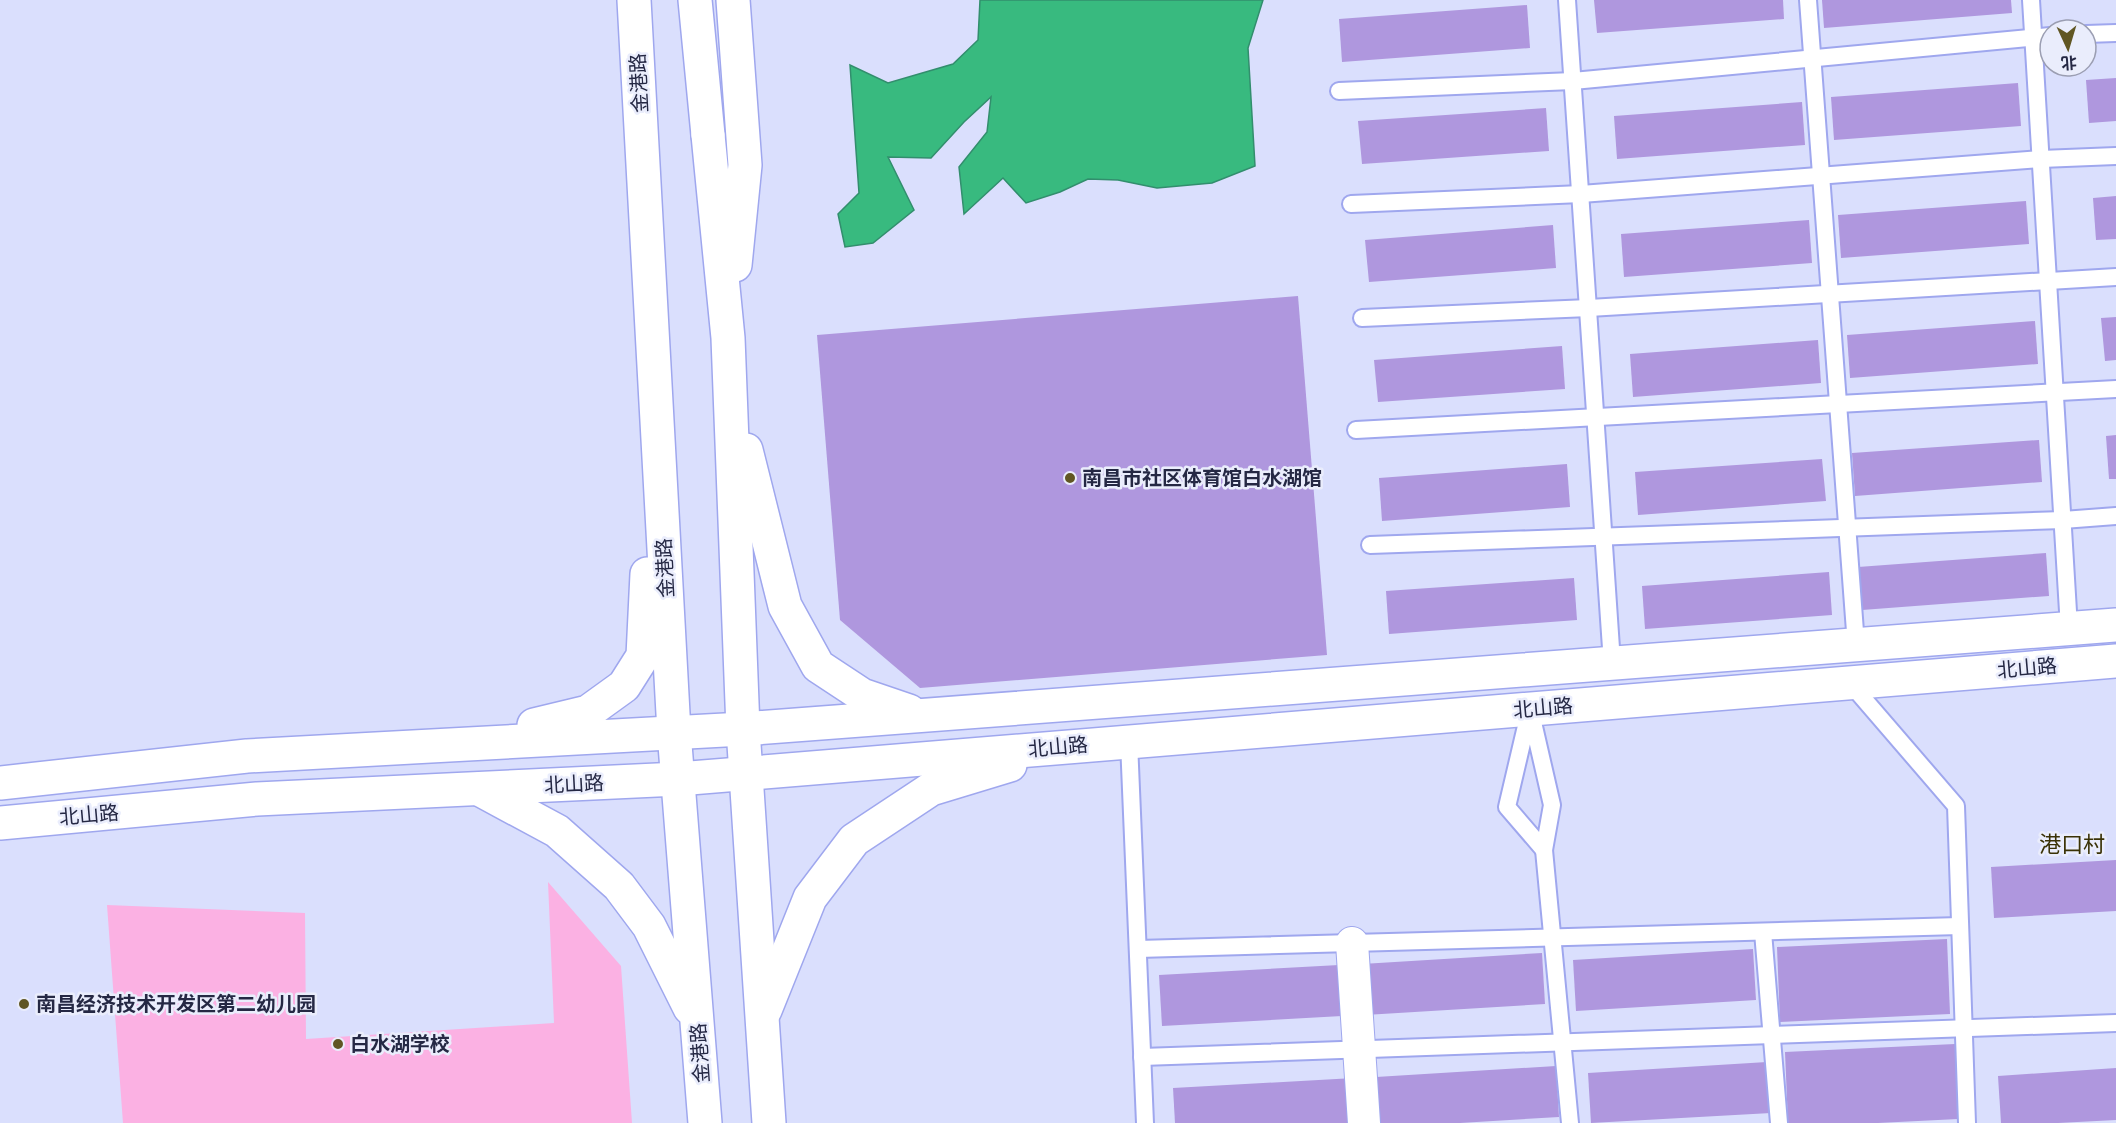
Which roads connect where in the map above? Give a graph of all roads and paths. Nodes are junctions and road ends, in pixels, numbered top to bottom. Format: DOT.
graph roads {
  1 [pos="694,0"];
  2 [pos="733,0"];
  3 [pos="1568,0"];
  4 [pos="1808,0"];
  5 [pos="2031,0"];
  6 [pos="634,4"];
  7 [pos="2038,24"];
  8 [pos="2116,33"];
  9 [pos="2098,34"];
  10 [pos="2038,37"];
  11 [pos="1812,58"];
  12 [pos="2042,78"];
  13 [pos="1573,81"];
  14 [pos="1339,91"];
  15 [pos="2116,156"];
  16 [pos="2041,159"];
  17 [pos="1821,176"];
  18 [pos="1581,194"];
  19 [pos="1352,204"];
  20 [pos="2116,277"];
  21 [pos="2048,280"];
  22 [pos="1830,294"];
  23 [pos="1588,308"];
  24 [pos="1362,318"];
  25 [pos="728,338"];
  26 [pos="729,382"];
  27 [pos="2116,389"];
  28 [pos="2055,392"];
  29 [pos="656,404"];
  30 [pos="1838,404"];
  31 [pos="1596,417"];
  32 [pos="1356,430"];
  33 [pos="2116,516"];
  34 [pos="2062,520"];
  35 [pos="1847,528"];
  36 [pos="1604,536"];
  37 [pos="1371,545"];
  38 [pos="2116,625"];
  39 [pos="2069,628"];
  40 [pos="1856,645"];
  41 [pos="2116,661"];
  42 [pos="1612,663"];
  43 [pos="1850,682"];
  44 [pos="1530,709"];
  45 [pos="922,716"];
  46 [pos="742,729"];
  47 [pos="674,732"];
  48 [pos="1129,742"];
  49 [pos="456,744"];
  50 [pos="1071,746"];
  51 [pos="746,773"];
  52 [pos="678,779"];
  53 [pos="0,783"];
  54 [pos="479,789"];
  55 [pos="0,823"];
  56 [pos="1544,850"];
  57 [pos="1960,926"];
  58 [pos="1763,932"];
  59 [pos="1552,938"];
  60 [pos="1352,943"];
  61 [pos="1138,949"];
  62 [pos="762,1017"];
  63 [pos="698,1023"];
  64 [pos="2116,1023"];
  65 [pos="1964,1029"];
  66 [pos="1772,1036"];
  67 [pos="1562,1043"];
  68 [pos="1359,1050"];
  69 [pos="1142,1057"];
  70 [pos="705,1123"];
  71 [pos="769,1123"];
  72 [pos="1145,1123"];
  73 [pos="1364,1123"];
  74 [pos="1570,1123"];
  75 [pos="1779,1123"];
  76 [pos="1967,1123"];
  1 -- 25 [label="main road"];
  2 -- 25 [label="main road"];
  3 -- 13 [label="lane"];
  4 -- 11 [label="lane"];
  5 -- 7 [label="lane"];
  6 -- 29 [label="main road, 金港路"];
  8 -- 9 [label="lane"];
  10 -- 11 [label="lane"];
  11 -- 13 [label="lane"];
  11 -- 17 [label="lane"];
  12 -- 16 [label="lane"];
  13 -- 14 [label="lane"];
  13 -- 18 [label="lane"];
  15 -- 16 [label="lane"];
  16 -- 17 [label="lane"];
  16 -- 21 [label="lane"];
  17 -- 18 [label="lane"];
  17 -- 22 [label="lane"];
  18 -- 19 [label="lane"];
  18 -- 23 [label="lane"];
  20 -- 21 [label="lane"];
  21 -- 22 [label="lane"];
  21 -- 28 [label="lane"];
  22 -- 23 [label="lane"];
  22 -- 30 [label="lane"];
  23 -- 24 [label="lane"];
  23 -- 31 [label="lane"];
  25 -- 26 [label="main road"];
  26 -- 45 [label="main road"];
  26 -- 46 [label="main road"];
  27 -- 28 [label="lane"];
  28 -- 30 [label="lane"];
  28 -- 34 [label="lane"];
  29 -- 47 [label="main road, 金港路"];
  29 -- 49 [label="main road"];
  30 -- 31 [label="lane"];
  30 -- 35 [label="lane"];
  31 -- 32 [label="lane"];
  31 -- 36 [label="lane"];
  33 -- 34 [label="lane"];
  34 -- 35 [label="lane"];
  34 -- 39 [label="lane"];
  35 -- 36 [label="lane"];
  35 -- 40 [label="lane"];
  36 -- 37 [label="lane"];
  36 -- 42 [label="lane"];
  38 -- 39 [label="main road, 北山路"];
  39 -- 40 [label="main road, 北山路"];
  40 -- 42 [label="main road, 北山路"];
  41 -- 43 [label="main road, 北山路"];
  42 -- 45 [label="main road, 北山路"];
  43 -- 44 [label="main road, 北山路"];
  43 -- 57 [label="lane"];
  44 -- 48 [label="main road, 北山路"];
  44 -- 56 [label="lane"];
  44 -- 56 [label="lane"];
  45 -- 46 [label="main road, 北山路"];
  46 -- 47 [label="main road, 北山路"];
  46 -- 51 [label="main road"];
  47 -- 49 [label="main road, 北山路"];
  47 -- 52 [label="main road, 金港路"];
  48 -- 50 [label="main road, 北山路"];
  48 -- 61 [label="lane"];
  49 -- 53 [label="main road, 北山路"];
  50 -- 51 [label="main road, 北山路"];
  50 -- 62 [label="main road"];
  51 -- 52 [label="main road, 北山路"];
  51 -- 62 [label="main road"];
  52 -- 54 [label="main road, 北山路"];
  52 -- 63 [label="main road, 金港路"];
  54 -- 55 [label="main road, 北山路"];
  54 -- 63 [label="main road"];
  56 -- 59 [label="lane"];
  57 -- 58 [label="lane"];
  57 -- 65 [label="lane"];
  58 -- 59 [label="lane"];
  58 -- 66 [label="lane"];
  59 -- 60 [label="lane"];
  59 -- 67 [label="lane"];
  60 -- 61 [label="lane"];
  60 -- 68 [label="street"];
  61 -- 69 [label="lane"];
  62 -- 71 [label="main road"];
  63 -- 70 [label="main road, 金港路"];
  64 -- 65 [label="lane"];
  65 -- 66 [label="lane"];
  65 -- 76 [label="lane"];
  66 -- 67 [label="lane"];
  66 -- 75 [label="lane"];
  67 -- 68 [label="lane"];
  67 -- 74 [label="lane"];
  68 -- 69 [label="lane"];
  68 -- 73 [label="street"];
  69 -- 72 [label="lane"];
}
